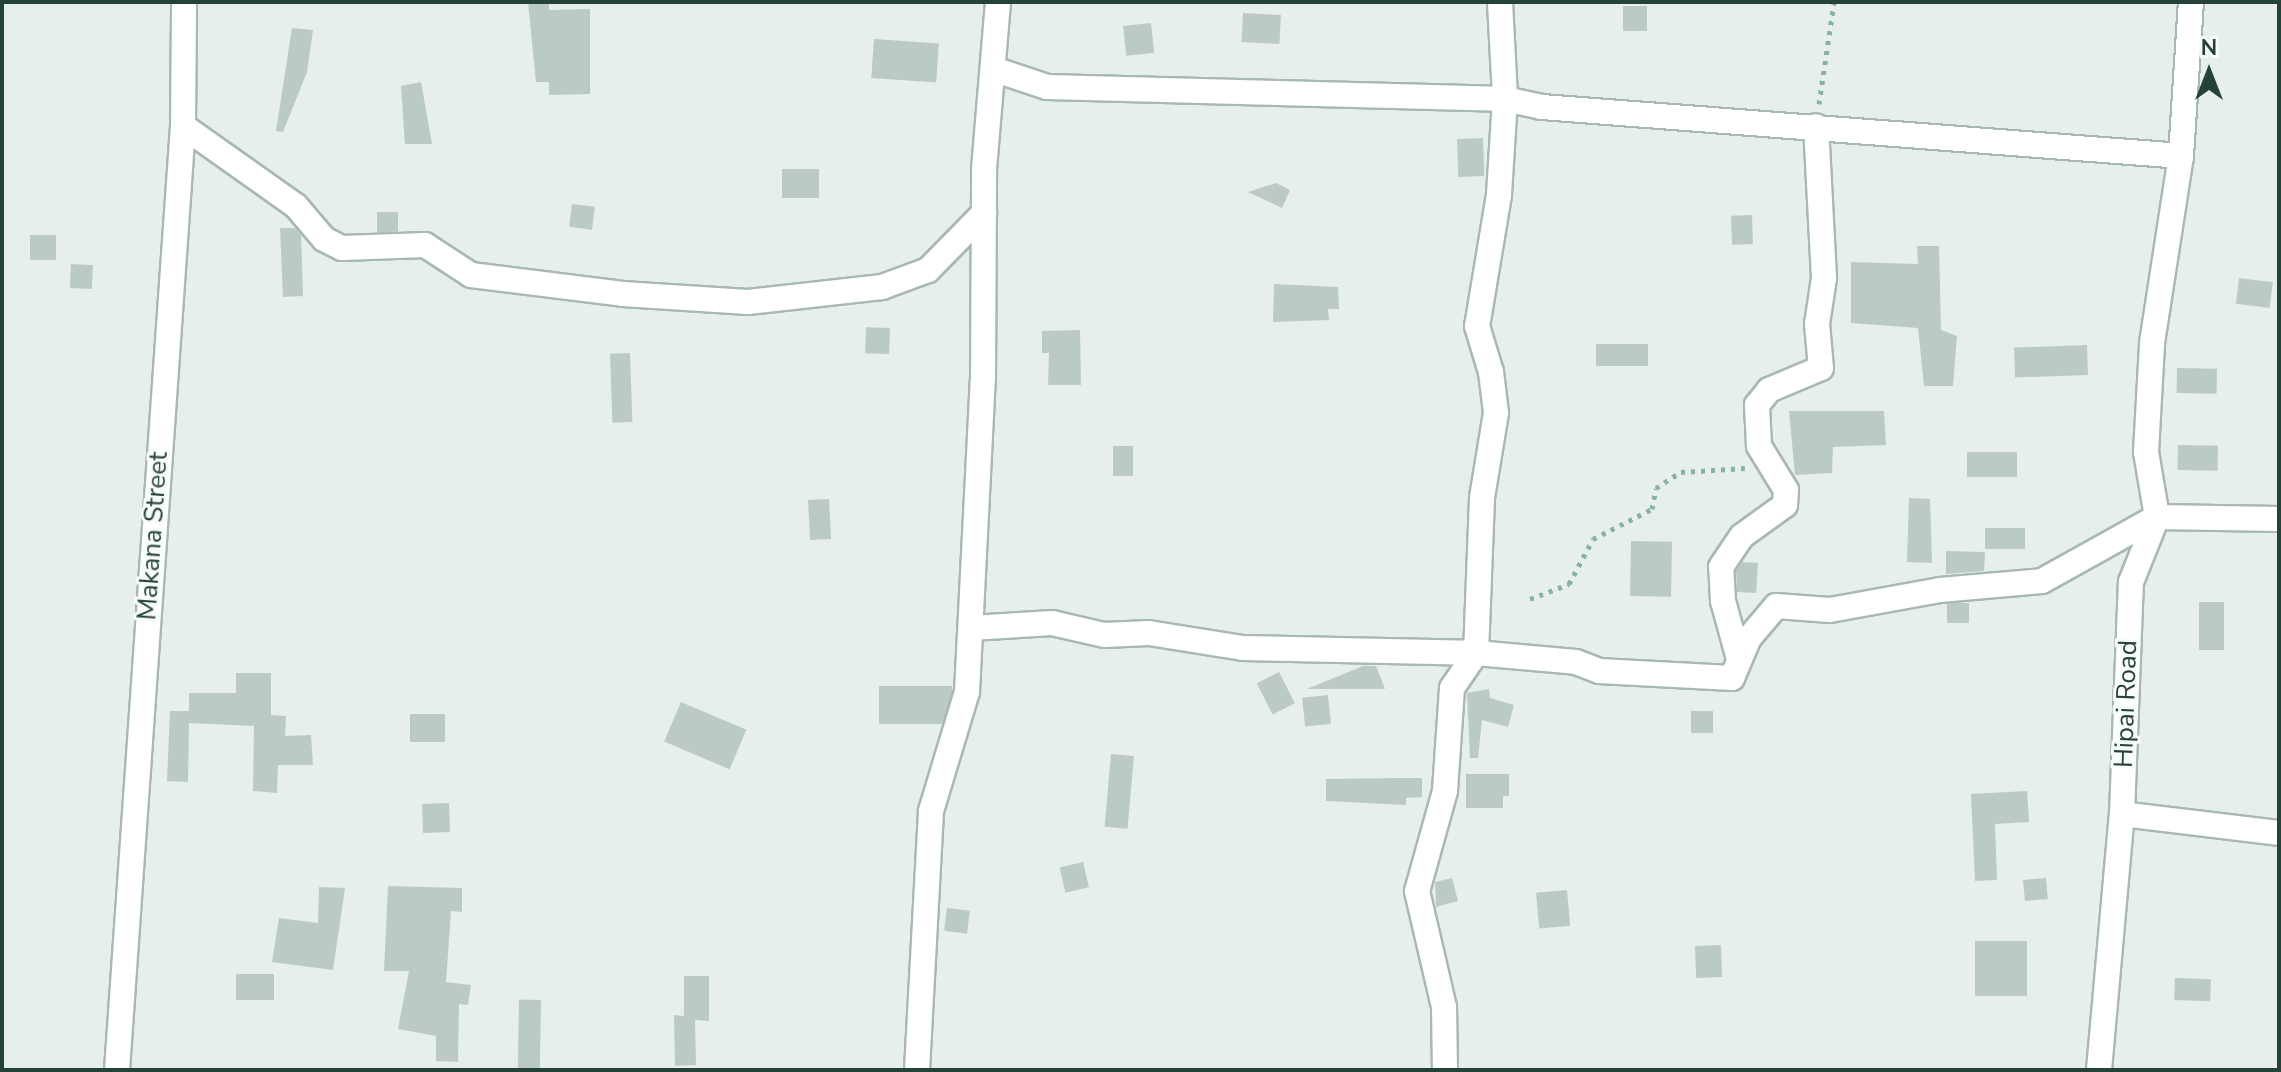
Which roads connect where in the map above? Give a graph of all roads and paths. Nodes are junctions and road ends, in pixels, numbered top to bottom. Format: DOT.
graph roads {
  1 [pos="184,2"];
  2 [pos="998,2"];
  3 [pos="1500,2"];
  4 [pos="1834,2"];
  5 [pos="2191,2"];
  6 [pos="993,69"];
  7 [pos="1505,99"];
  8 [pos="183,126"];
  9 [pos="1816,126"];
  10 [pos="2181,156"];
  11 [pos="984,213"];
  12 [pos="1766,463"];
  13 [pos="2157,517"];
  14 [pos="2279,519"];
  15 [pos="1530,599"];
  16 [pos="971,628"];
  17 [pos="1476,653"];
  18 [pos="1739,659"];
  19 [pos="2122,814"];
  20 [pos="2279,833"];
  21 [pos="117,1070"];
  22 [pos="917,1070"];
  23 [pos="1445,1070"];
  24 [pos="2099,1070"];
  1 -- 8 [label="street, Makana Street"];
  2 -- 6 [label="street"];
  3 -- 7 [label="street"];
  4 -- 9 [label="path"];
  5 -- 10 [label="street"];
  6 -- 7 [label="street"];
  6 -- 11 [label="street"];
  7 -- 9 [label="street"];
  7 -- 17 [label="street"];
  8 -- 11 [label="street"];
  8 -- 21 [label="street, Makana Street"];
  9 -- 10 [label="street"];
  9 -- 12 [label="street"];
  10 -- 13 [label="street"];
  11 -- 16 [label="street"];
  12 -- 15 [label="path"];
  12 -- 18 [label="street"];
  13 -- 14 [label="street"];
  13 -- 18 [label="street"];
  13 -- 19 [label="street, Hipai Road"];
  16 -- 17 [label="street"];
  16 -- 22 [label="street"];
  17 -- 18 [label="street"];
  17 -- 23 [label="street"];
  19 -- 20 [label="street"];
  19 -- 24 [label="street, Hipai Road"];
}
